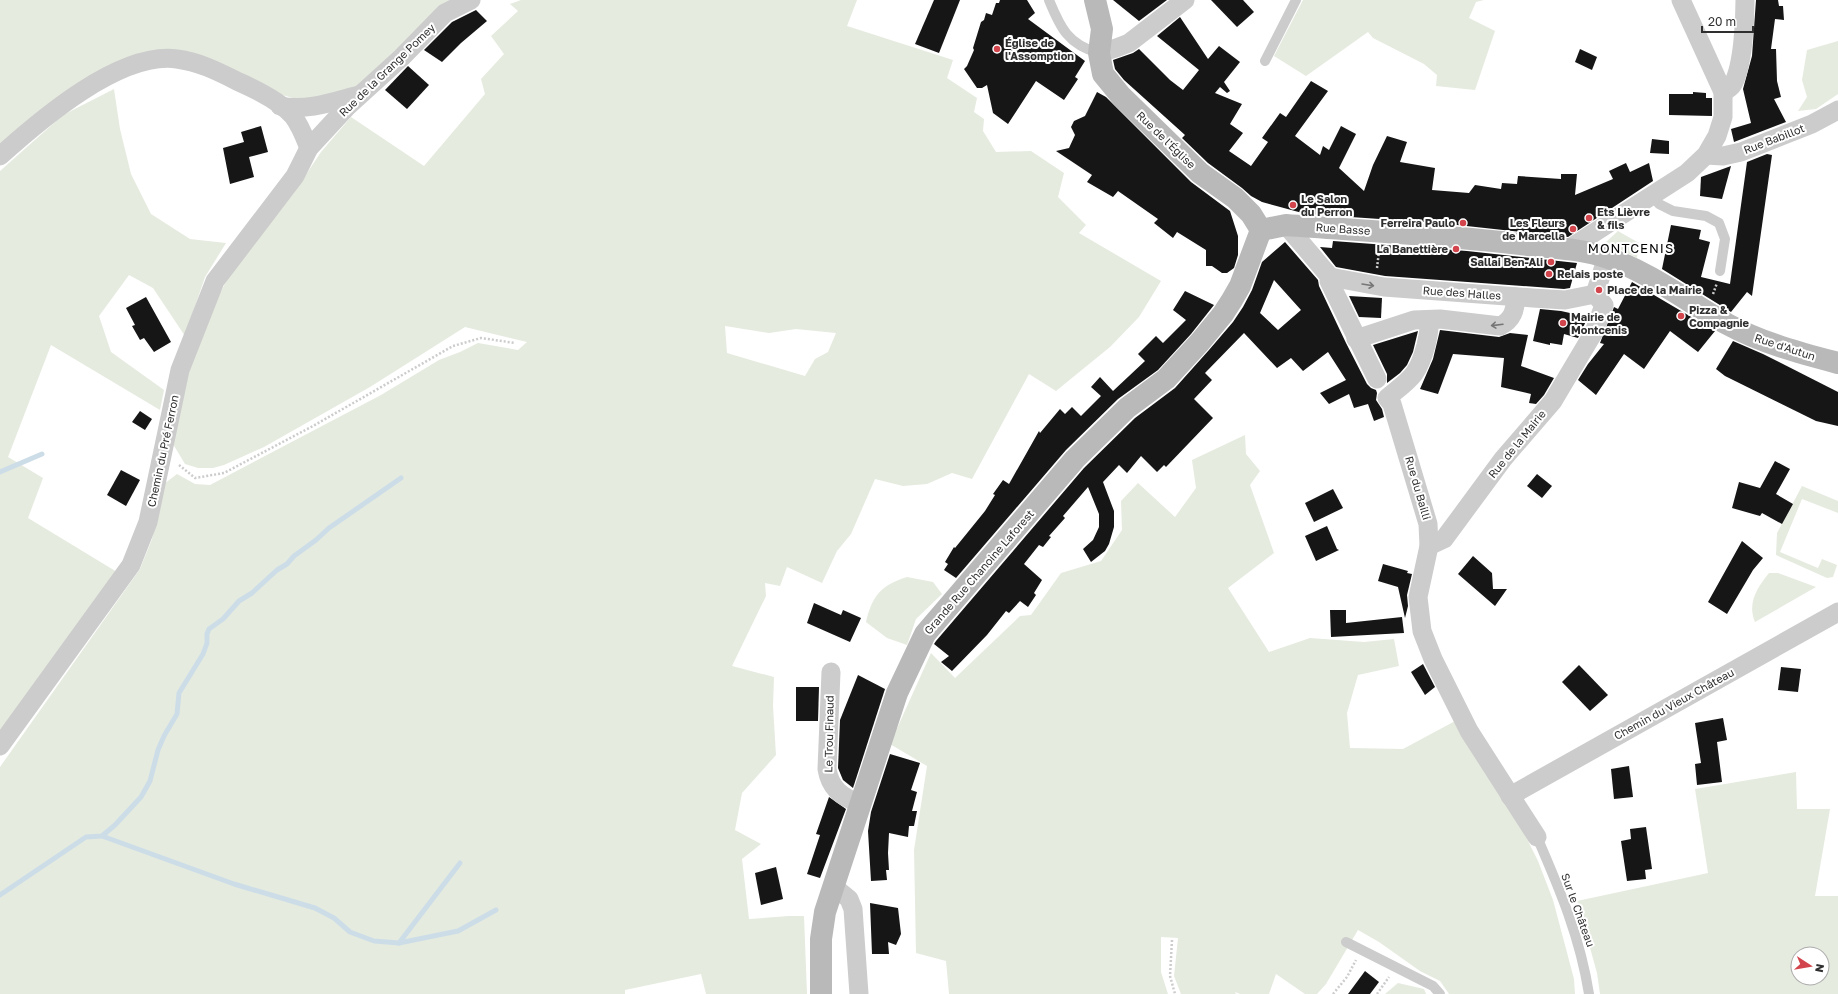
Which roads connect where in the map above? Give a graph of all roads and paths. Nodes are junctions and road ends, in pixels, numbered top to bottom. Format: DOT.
graph roads {
  1 [pos="471,0"];
  2 [pos="1095,0"];
  3 [pos="1185,0"];
  4 [pos="1296,0"];
  5 [pos="1681,0"];
  6 [pos="1745,0"];
  7 [pos="1053,2"];
  8 [pos="1099,53"];
  9 [pos="1265,61"];
  10 [pos="1723,92"];
  11 [pos="361,95"];
  12 [pos="280,106"];
  13 [pos="1838,110"];
  14 [pos="309,148"];
  15 [pos="1706,155"];
  16 [pos="0,156"];
  17 [pos="1653,196"];
  18 [pos="1286,225"];
  19 [pos="1261,230"];
  20 [pos="1382,232"];
  21 [pos="1567,250"];
  22 [pos="1607,257"];
  23 [pos="1720,271"];
  24 [pos="1330,277"];
  25 [pos="1375,286"];
  26 [pos="1595,294"];
  27 [pos="1516,297"];
  28 [pos="1705,310"];
  29 [pos="1429,320"];
  30 [pos="1356,338"];
  31 [pos="515,343"];
  32 [pos="1838,363"];
  33 [pos="1377,380"];
  34 [pos="164,441"];
  35 [pos="1429,546"];
  36 [pos="1838,612"];
  37 [pos="831,672"];
  38 [pos="0,746"];
  39 [pos="1510,796"];
  40 [pos="860,803"];
  41 [pos="1536,837"];
  42 [pos="833,886"];
  43 [pos="1172,940"];
  44 [pos="1346,942"];
  45 [pos="1362,950"];
  46 [pos="1396,967"];
  47 [pos="821,994"];
  48 [pos="859,994"];
  49 [pos="1175,994"];
  50 [pos="1333,994"];
  51 [pos="1377,994"];
  52 [pos="1440,994"];
  53 [pos="1589,994"];
  1 -- 11 [label="street, Rue de la Grange Pomey"];
  2 -- 8 [label="main road"];
  3 -- 8 [label="street"];
  4 -- 9 [label="lane"];
  5 -- 10 [label="street"];
  6 -- 10 [label="street"];
  7 -- 8 [label="lane"];
  8 -- 19 [label="main road, Rue de l'Église"];
  10 -- 15 [label="street"];
  11 -- 12 [label="street"];
  11 -- 14 [label="street, Rue de la Grange Pomey"];
  12 -- 14 [label="street"];
  12 -- 16 [label="street"];
  13 -- 15 [label="street, Rue Babillot"];
  14 -- 34 [label="street, Chemin du Pré Ferron"];
  15 -- 17 [label="street"];
  17 -- 21 [label="street"];
  17 -- 23 [label="lane"];
  18 -- 19 [label="main road, Rue Basse"];
  18 -- 20 [label="main road, Rue Basse"];
  18 -- 24 [label="street"];
  19 -- 40 [label="main road, Grande Rue Chanoine Laforest"];
  20 -- 21 [label="main road, Rue Basse"];
  20 -- 25 [label="path"];
  21 -- 22 [label="main road, Rue Basse"];
  22 -- 26 [label="street"];
  22 -- 28 [label="main road, Rue d'Autun"];
  23 -- 28 [label="path"];
  24 -- 25 [label="street, Rue des Halles, one-way"];
  24 -- 30 [label="street"];
  25 -- 27 [label="street, Rue des Halles"];
  26 -- 27 [label="street, Rue des Halles"];
  26 -- 35 [label="street, Rue de la Mairie"];
  27 -- 29 [label="street, one-way"];
  28 -- 32 [label="main road, Rue d'Autun"];
  29 -- 30 [label="street"];
  29 -- 35 [label="street, Rue du Bailli"];
  30 -- 33 [label="street"];
  31 -- 34 [label="path"];
  34 -- 38 [label="street, Chemin du Pré Ferron"];
  35 -- 39 [label="street, Rue du Bailli"];
  36 -- 39 [label="street, Chemin du Vieux Château"];
  37 -- 40 [label="street, Le Trou Finaud"];
  39 -- 41 [label="street, Rue du Bailli"];
  40 -- 42 [label="main road, Grande Rue Chanoine Laforest"];
  41 -- 53 [label="lane, Sur le Château"];
  42 -- 47 [label="main road, Grande Rue Chanoine Laforest"];
  42 -- 48 [label="street"];
  43 -- 49 [label="path"];
  44 -- 45 [label="lane"];
  45 -- 46 [label="lane"];
  45 -- 50 [label="path"];
  46 -- 51 [label="path"];
  46 -- 52 [label="lane"];
}
